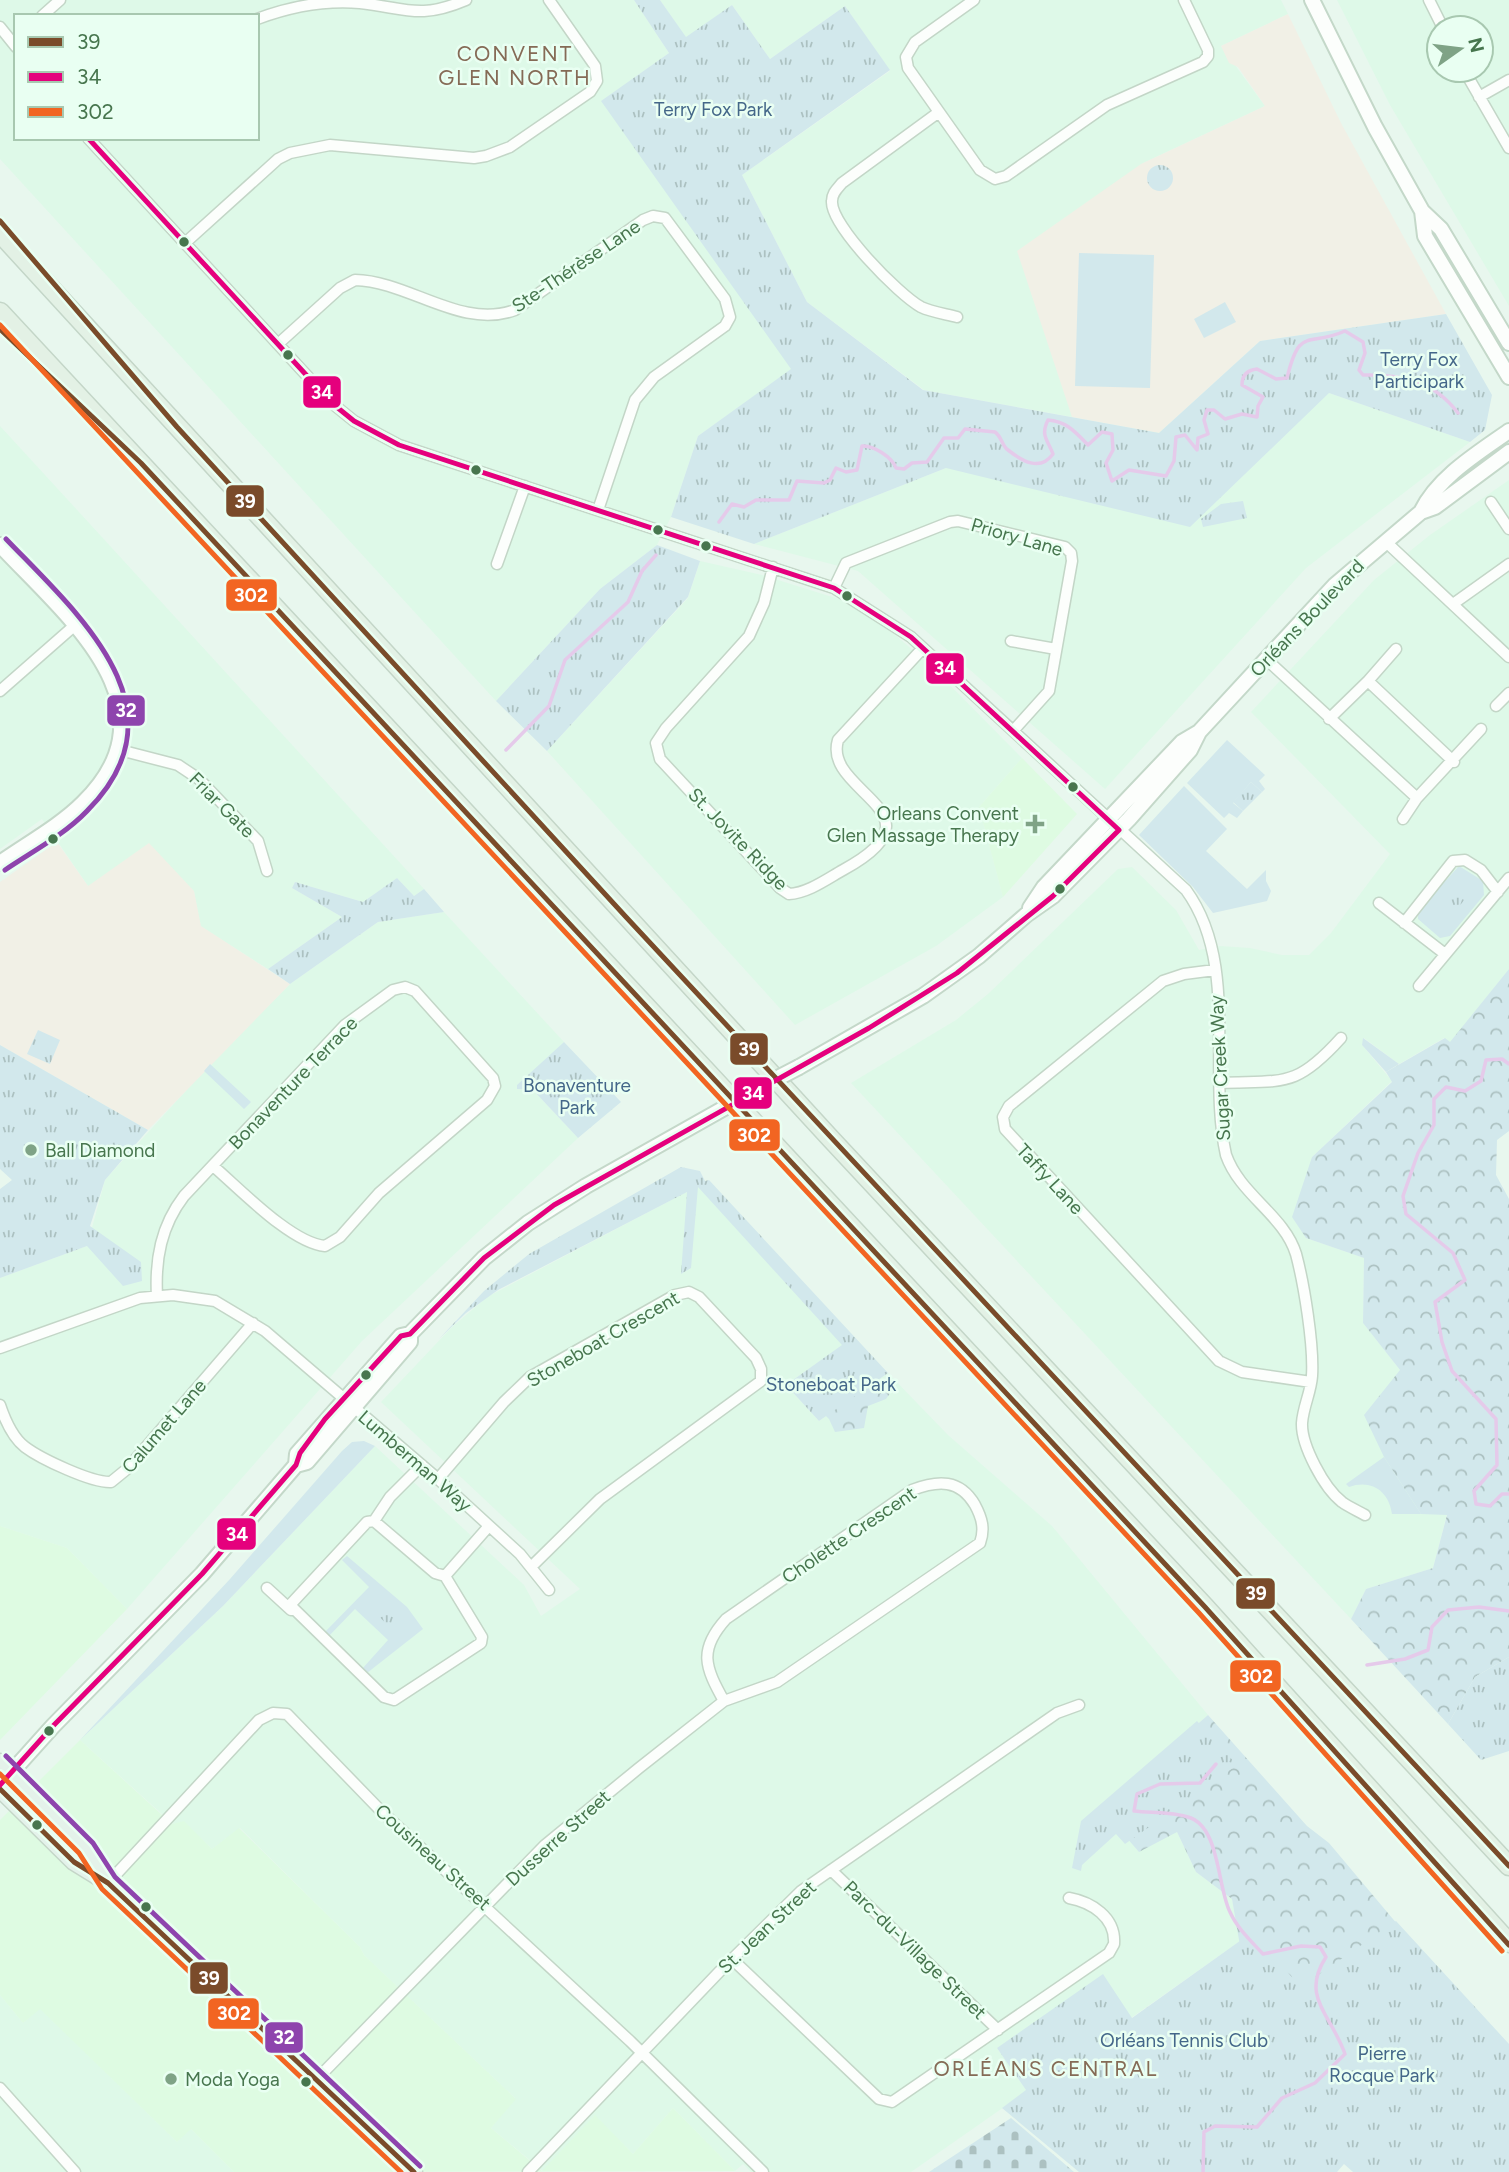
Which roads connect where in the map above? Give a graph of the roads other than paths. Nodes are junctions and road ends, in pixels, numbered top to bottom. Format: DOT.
graph roads {
  1 [pos="60,0"];
  2 [pos="467,0"];
  3 [pos="549,0"];
  4 [pos="974,0"];
  5 [pos="1184,0"];
  6 [pos="1312,0"];
  7 [pos="44,14"];
  8 [pos="259,18"];
  9 [pos="0,27"];
  10 [pos="14,42"];
  11 [pos="1509,80"];
  12 [pos="1472,84"];
  13 [pos="1479,97"];
  14 [pos="939,112"];
  15 [pos="94,140"];
  16 [pos="1509,148"];
  17 [pos="1422,211"];
  18 [pos="0,221"];
  19 [pos="0,233"];
  20 [pos="185,243"];
  21 [pos="0,312"];
  22 [pos="957,317"];
  23 [pos="0,329"];
  24 [pos="1509,343"];
  25 [pos="278,344"];
  26 [pos="1509,377"];
  27 [pos="177,427"];
  28 [pos="1509,431"];
  29 [pos="1509,452"];
  30 [pos="141,463"];
  31 [pos="525,486"];
  32 [pos="1491,502"];
  33 [pos="598,510"];
  34 [pos="1421,512"];
  35 [pos="1509,529"];
  36 [pos="1385,541"];
  37 [pos="0,545"];
  38 [pos="497,564"];
  39 [pos="1509,564"];
  40 [pos="774,568"];
  41 [pos="834,588"];
  42 [pos="1453,604"];
  43 [pos="74,626"];
  44 [pos="1011,641"];
  45 [pos="923,648"];
  46 [pos="1056,649"];
  47 [pos="1396,649"];
  48 [pos="1509,657"];
  49 [pos="1266,659"];
  50 [pos="1368,681"];
  51 [pos="0,691"];
  52 [pos="1509,693"];
  53 [pos="1496,706"];
  54 [pos="1329,719"];
  55 [pos="1481,729"];
  56 [pos="1013,731"];
  57 [pos="117,749"];
  58 [pos="1454,762"];
  59 [pos="1418,798"];
  60 [pos="1402,819"];
  61 [pos="1114,825"];
  62 [pos="0,863"];
  63 [pos="267,870"];
  64 [pos="1509,878"];
  65 [pos="1498,892"];
  66 [pos="1379,903"];
  67 [pos="1404,923"];
  68 [pos="1444,954"];
  69 [pos="1215,970"];
  70 [pos="1419,986"];
  71 [pos="1341,1038"];
  72 [pos="1220,1083"];
  73 [pos="212,1166"];
  74 [pos="157,1296"];
  75 [pos="253,1322"];
  76 [pos="0,1349"];
  77 [pos="1311,1382"];
  78 [pos="349,1404"];
  79 [pos="0,1405"];
  80 [pos="422,1465"];
  81 [pos="438,1479"];
  82 [pos="1365,1515"];
  83 [pos="374,1521"];
  84 [pos="489,1526"];
  85 [pos="532,1566"];
  86 [pos="445,1576"];
  87 [pos="267,1588"];
  88 [pos="549,1590"];
  89 [pos="291,1610"];
  90 [pos="724,1701"];
  91 [pos="1079,1704"];
  92 [pos="3,1777"];
  93 [pos="1509,1866"];
  94 [pos="831,1870"];
  95 [pos="108,1883"];
  96 [pos="1069,1898"];
  97 [pos="485,1905"];
  98 [pos="1509,1944"];
  99 [pos="732,1959"];
  100 [pos="999,2030"];
  101 [pos="641,2053"];
  102 [pos="316,2080"];
  103 [pos="0,2088"];
  104 [pos="75,2172"];
  105 [pos="414,2172"];
  106 [pos="528,2172"];
  107 [pos="763,2172"];
  1 -- 7 [label="street"];
  2 -- 8 [label="street"];
  3 -- 20 [label="street"];
  4 -- 14 [label="street"];
  5 -- 14 [label="street"];
  6 -- 17 [label="main road"];
  9 -- 10 [label="street"];
  11 -- 13 [label="street"];
  12 -- 13 [label="street"];
  13 -- 16 [label="street"];
  14 -- 22 [label="street"];
  15 -- 20 [label="street, Sugar Creek Way"];
  17 -- 24 [label="main road"];
  17 -- 26 [label="main road"];
  18 -- 27 [label="highway"];
  19 -- 27 [label="highway"];
  20 -- 25 [label="street, Sugar Creek Way"];
  21 -- 30 [label="highway"];
  23 -- 30 [label="highway"];
  25 -- 31 [label="street, Sugar Creek Way"];
  25 -- 33 [label="street, Ste-Thérèse Lane"];
  27 -- 93 [label="highway"];
  28 -- 34 [label="main road, Orléans Boulevard"];
  29 -- 34 [label="main road, Orléans Boulevard"];
  30 -- 98 [label="highway"];
  31 -- 33 [label="street, Sugar Creek Way"];
  31 -- 38 [label="street"];
  32 -- 35 [label="street"];
  33 -- 40 [label="street, Sugar Creek Way"];
  34 -- 36 [label="main road, Orléans Boulevard"];
  36 -- 42 [label="street"];
  36 -- 49 [label="main road, Orléans Boulevard"];
  37 -- 43 [label="main road"];
  39 -- 42 [label="street"];
  40 -- 41 [label="street, Sugar Creek Way"];
  40 -- 45 [label="street, St. Jovite Ridge"];
  41 -- 45 [label="street, Sugar Creek Way"];
  41 -- 46 [label="street, Priory Lane"];
  42 -- 48 [label="street"];
  43 -- 51 [label="street"];
  43 -- 57 [label="main road"];
  44 -- 46 [label="street"];
  45 -- 56 [label="street, Sugar Creek Way"];
  46 -- 56 [label="street, Priory Lane"];
  47 -- 50 [label="street"];
  49 -- 54 [label="street"];
  49 -- 61 [label="main road, Orléans Boulevard"];
  50 -- 54 [label="street"];
  50 -- 58 [label="street"];
  52 -- 53 [label="street"];
  54 -- 59 [label="street"];
  55 -- 58 [label="street"];
  56 -- 61 [label="street, Sugar Creek Way"];
  57 -- 62 [label="main road"];
  57 -- 63 [label="street, Friar Gate"];
  58 -- 59 [label="street"];
  59 -- 60 [label="street"];
  61 -- 69 [label="street, Sugar Creek Way"];
  61 -- 78 [label="main road, Orléans Boulevard, bridge"];
  64 -- 65 [label="street"];
  65 -- 67 [label="street"];
  65 -- 68 [label="street"];
  66 -- 67 [label="street"];
  67 -- 68 [label="street"];
  68 -- 70 [label="street"];
  69 -- 72 [label="street, Sugar Creek Way"];
  69 -- 77 [label="street, Taffy Lane"];
  71 -- 72 [label="street"];
  72 -- 77 [label="street, Sugar Creek Way"];
  73 -- 73 [label="street, Bonaventure Terrace"];
  73 -- 74 [label="street, Bonaventure Terrace"];
  74 -- 75 [label="street, Lumberman Way"];
  74 -- 76 [label="street, Lumberman Way"];
  75 -- 78 [label="street, Lumberman Way"];
  75 -- 79 [label="street, Calumet Lane"];
  77 -- 82 [label="street, Sugar Creek Way"];
  78 -- 80 [label="street, Lumberman Way"];
  78 -- 92 [label="main road, Orléans Boulevard"];
  80 -- 81 [label="street, Lumberman Way"];
  80 -- 83 [label="street"];
  81 -- 84 [label="street, Lumberman Way"];
  81 -- 85 [label="street, Stoneboat Crescent"];
  83 -- 86 [label="street"];
  83 -- 89 [label="street"];
  84 -- 85 [label="street, Lumberman Way"];
  84 -- 86 [label="street"];
  85 -- 88 [label="street, Lumberman Way"];
  86 -- 89 [label="street"];
  87 -- 89 [label="street"];
  90 -- 90 [label="street, Cholette Crescent"];
  90 -- 97 [label="street, Dusserre Street"];
  91 -- 94 [label="street, St. Jean Street"];
  92 -- 95 [label="main road"];
  94 -- 99 [label="street, St. Jean Street"];
  94 -- 100 [label="street, Parc-du-Village Street"];
  95 -- 97 [label="street, Cousineau Street"];
  95 -- 102 [label="main road"];
  96 -- 100 [label="street"];
  97 -- 101 [label="street, Cousineau Street"];
  97 -- 102 [label="street, Dusserre Street"];
  99 -- 100 [label="street"];
  99 -- 101 [label="street, St. Jean Street"];
  101 -- 106 [label="street, St. Jean Street"];
  101 -- 107 [label="street, Cousineau Street"];
  102 -- 105 [label="main road"];
  103 -- 104 [label="street"];
}
